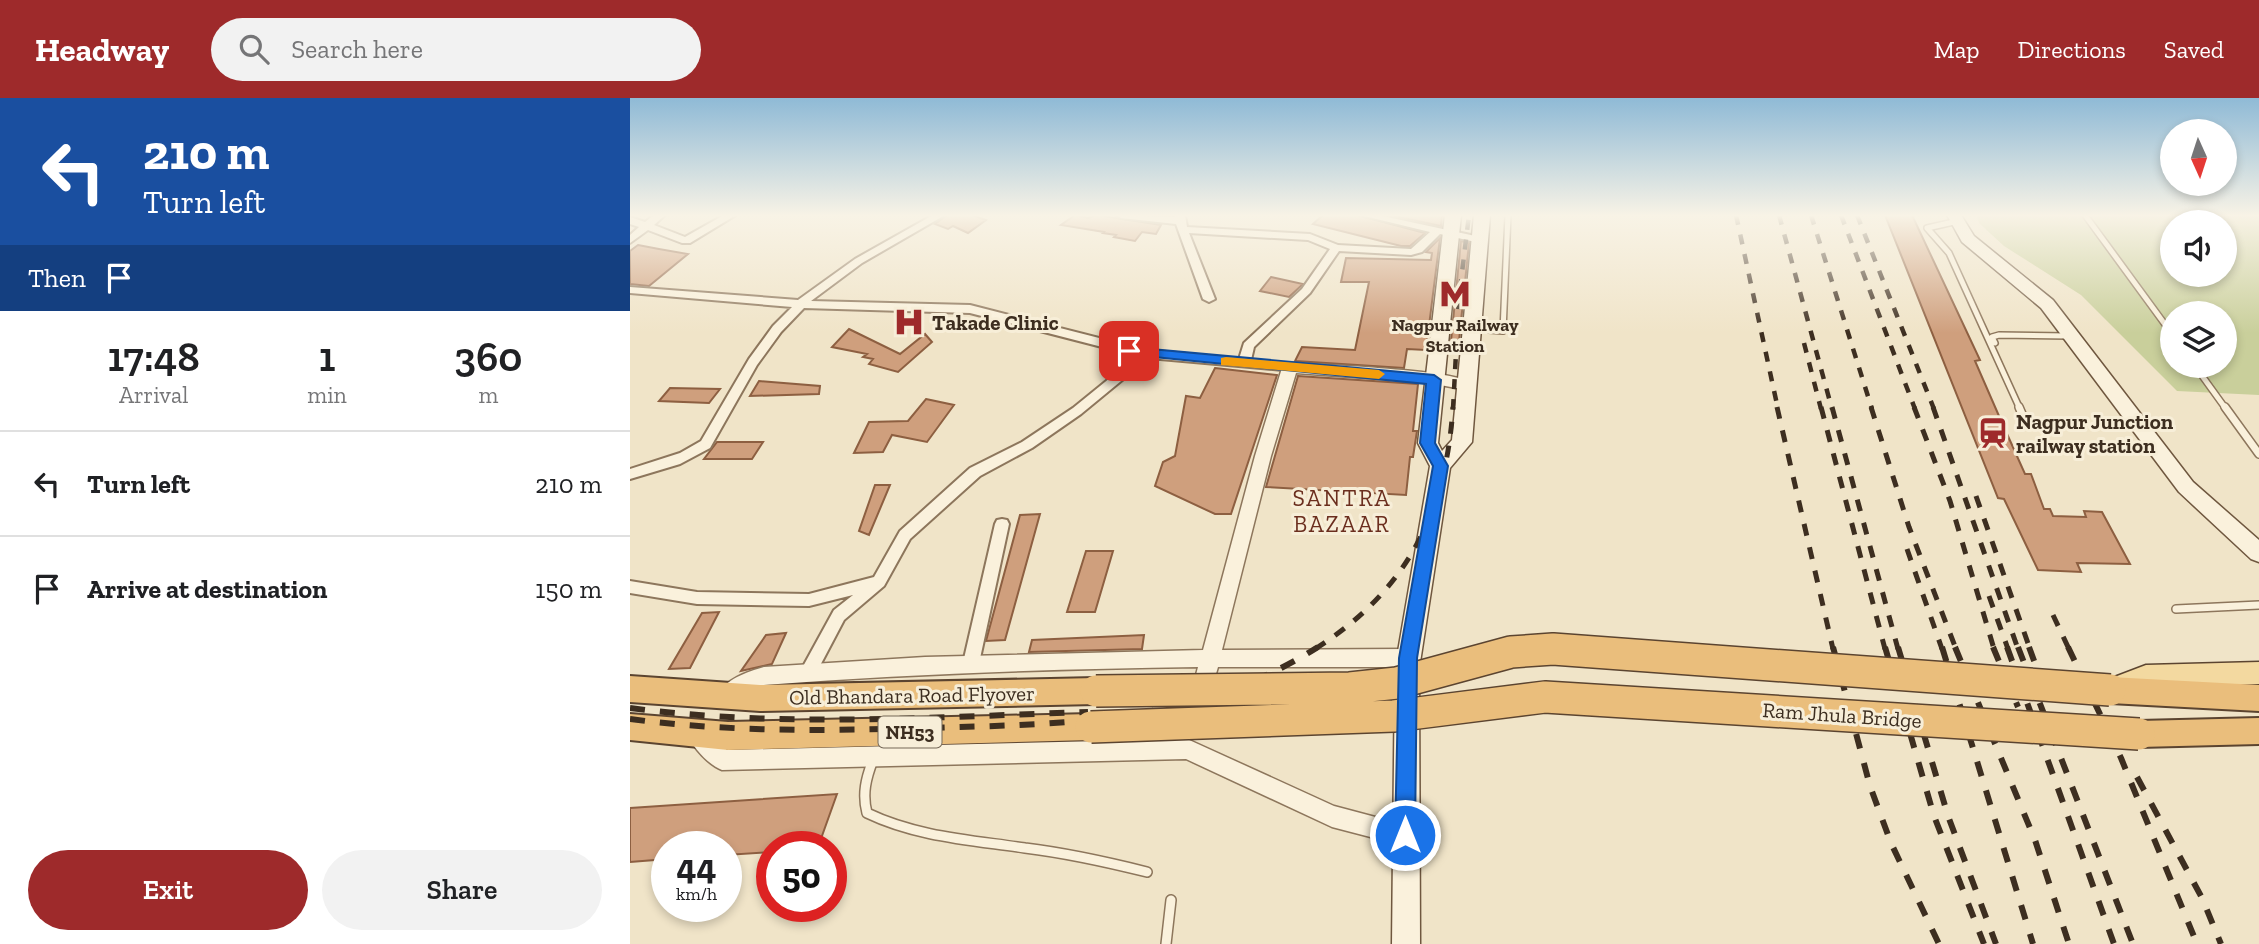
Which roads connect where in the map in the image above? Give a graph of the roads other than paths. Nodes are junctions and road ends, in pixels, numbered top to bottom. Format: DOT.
graph roads {
  1 [pos="872,254"];
  2 [pos="1193,254"];
  3 [pos="1331,254"];
  4 [pos="1442,254"];
  5 [pos="1479,254"];
  6 [pos="1506,254"];
  7 [pos="1950,254"];
  8 [pos="1987,254"];
  9 [pos="2004,254"];
  10 [pos="2114,254"];
  11 [pos="630,290"];
  12 [pos="1209,299"];
  13 [pos="802,303"];
  14 [pos="2160,318"];
  15 [pos="1472,329"];
  16 [pos="2072,336"];
  17 [pos="1146,354"];
  18 [pos="1997,357"];
  19 [pos="1244,363"];
  20 [pos="1290,368"];
  21 [pos="2204,378"];
  22 [pos="1434,380"];
  23 [pos="1467,385"];
  24 [pos="2025,421"];
  25 [pos="2259,454"];
  26 [pos="1440,466"];
  27 [pos="630,474"];
  28 [pos="1002,524"];
  29 [pos="2259,536"];
  30 [pos="2259,553"];
  31 [pos="879,582"];
  32 [pos="630,587"];
  33 [pos="2259,605"];
  34 [pos="2176,608"];
  35 [pos="1211,657"];
  36 [pos="1408,658"];
  37 [pos="971,663"];
  38 [pos="808,672"];
  39 [pos="2259,673"];
  40 [pos="630,690"];
  41 [pos="2110,690"];
  42 [pos="1096,691"];
  43 [pos="727,696"];
  44 [pos="2259,698"];
  45 [pos="630,727"];
  46 [pos="1091,727"];
  47 [pos="2259,731"];
  48 [pos="698,735"];
  49 [pos="1187,749"];
  50 [pos="875,756"];
  51 [pos="1405,835"];
  52 [pos="1147,872"];
  53 [pos="1171,900"];
  54 [pos="1166,944"];
  55 [pos="1406,944"];
  1 -- 13 [label="street"];
  2 -- 12 [label="street"];
  3 -- 19 [label="street"];
  4 -- 22 [label="main road"];
  5 -- 15 [label="main road"];
  6 -- 15 [label="lane"];
  7 -- 18 [label="lane"];
  8 -- 16 [label="main road"];
  9 -- 29 [label="main road"];
  10 -- 14 [label="lane"];
  11 -- 13 [label="street"];
  13 -- 17 [label="street"];
  13 -- 27 [label="street"];
  15 -- 23 [label="main road"];
  16 -- 18 [label="lane"];
  16 -- 30 [label="main road"];
  17 -- 19 [label="street"];
  17 -- 31 [label="street"];
  18 -- 24 [label="lane"];
  19 -- 20 [label="street"];
  20 -- 22 [label="street"];
  20 -- 35 [label="street"];
  21 -- 25 [label="lane"];
  22 -- 23 [label="street"];
  22 -- 26 [label="main road"];
  23 -- 26 [label="main road"];
  26 -- 36 [label="main road"];
  28 -- 37 [label="street"];
  31 -- 32 [label="street"];
  31 -- 38 [label="street"];
  33 -- 34 [label="lane"];
  35 -- 36 [label="street"];
  35 -- 37 [label="street"];
  35 -- 49 [label="street"];
  36 -- 51 [label="main road"];
  37 -- 38 [label="street"];
  38 -- 43 [label="street"];
  39 -- 41 [label="main road"];
  40 -- 43 [label="highway, Old Bhandara Road Flyover"];
  41 -- 42 [label="highway, Ram Jhula Bridge, bridge"];
  41 -- 44 [label="highway, Ram Jhula Bridge"];
  42 -- 43 [label="highway, Old Bhandara Road Flyover / NH53"];
  45 -- 48 [label="highway, NH53"];
  46 -- 47 [label="highway, Ram Jhula Bridge, bridge"];
  46 -- 48 [label="highway, Old Bhandara Road Flyover / NH53"];
  48 -- 50 [label="street"];
  49 -- 50 [label="street"];
  49 -- 51 [label="street"];
  50 -- 52 [label="lane"];
  51 -- 55 [label="main road"];
  53 -- 54 [label="lane"];
}
